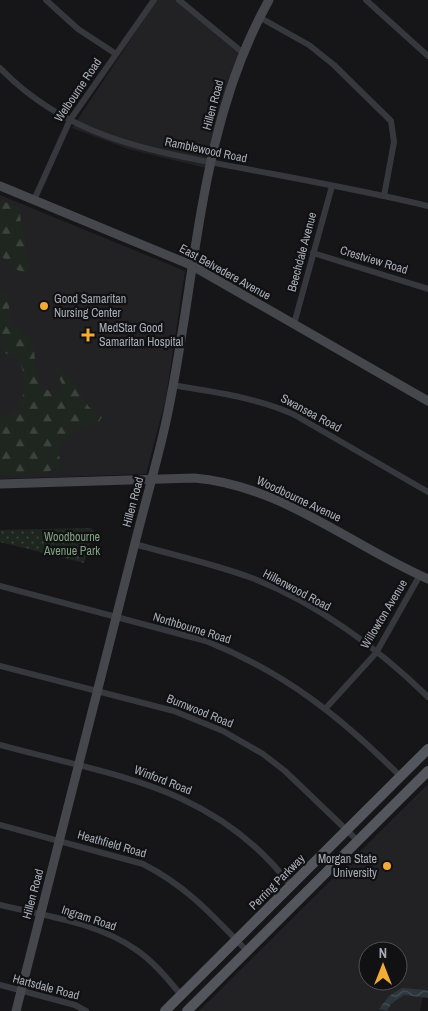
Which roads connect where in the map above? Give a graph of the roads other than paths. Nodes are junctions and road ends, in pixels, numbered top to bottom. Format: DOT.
graph roads {
  1 [pos="46,0"];
  2 [pos="154,0"];
  3 [pos="179,0"];
  4 [pos="269,0"];
  5 [pos="366,0"];
  6 [pos="259,17"];
  7 [pos="242,52"];
  8 [pos="116,54"];
  9 [pos="428,56"];
  10 [pos="0,68"];
  11 [pos="70,120"];
  12 [pos="211,162"];
  13 [pos="0,186"];
  14 [pos="332,186"];
  15 [pos="384,196"];
  16 [pos="34,200"];
  17 [pos="428,206"];
  18 [pos="313,253"];
  19 [pos="192,265"];
  20 [pos="428,289"];
  21 [pos="294,324"];
  22 [pos="172,385"];
  23 [pos="428,401"];
  24 [pos="152,479"];
  25 [pos="0,484"];
  26 [pos="428,492"];
  27 [pos="134,544"];
  28 [pos="424,577"];
  29 [pos="0,586"];
  30 [pos="116,618"];
  31 [pos="376,653"];
  32 [pos="0,666"];
  33 [pos="98,692"];
  34 [pos="428,698"];
  35 [pos="326,708"];
  36 [pos="0,745"];
  37 [pos="428,749"];
  38 [pos="79,766"];
  39 [pos="428,771"];
  40 [pos="400,776"];
  41 [pos="0,825"];
  42 [pos="347,830"];
  43 [pos="59,841"];
  44 [pos="358,841"];
  45 [pos="291,886"];
  46 [pos="0,905"];
  47 [pos="40,915"];
  48 [pos="237,940"];
  49 [pos="247,951"];
  50 [pos="0,985"];
  51 [pos="21,992"];
  52 [pos="181,995"];
  53 [pos="16,1011"];
  54 [pos="86,1011"];
  55 [pos="165,1011"];
  56 [pos="188,1011"];
  1 -- 8 [label="street"];
  2 -- 8 [label="street, Welbourne Road"];
  3 -- 7 [label="street"];
  4 -- 6 [label="street, Hillen Road"];
  5 -- 9 [label="street"];
  6 -- 7 [label="street, Hillen Road"];
  6 -- 15 [label="street"];
  7 -- 12 [label="street, Hillen Road"];
  8 -- 11 [label="street, Welbourne Road"];
  10 -- 11 [label="street, Ramblewood Road"];
  11 -- 12 [label="street, Ramblewood Road"];
  11 -- 16 [label="street, Welbourne Road"];
  12 -- 14 [label="street, Ramblewood Road"];
  12 -- 19 [label="street, Hillen Road"];
  13 -- 16 [label="street, East Belvedere Avenue"];
  14 -- 15 [label="street, Ramblewood Road"];
  14 -- 18 [label="street, Beechdale Avenue"];
  15 -- 17 [label="street, Ramblewood Road"];
  16 -- 19 [label="street, East Belvedere Avenue"];
  18 -- 20 [label="street, Crestview Road"];
  18 -- 21 [label="street, Beechdale Avenue"];
  19 -- 21 [label="street, East Belvedere Avenue"];
  19 -- 22 [label="street, Hillen Road"];
  21 -- 23 [label="street, East Belvedere Avenue"];
  22 -- 24 [label="street, Hillen Road"];
  22 -- 26 [label="street, Swansea Road"];
  24 -- 25 [label="street, Woodbourne Avenue"];
  24 -- 27 [label="street, Hillen Road"];
  24 -- 28 [label="street, Woodbourne Avenue"];
  27 -- 30 [label="street, Hillen Road"];
  27 -- 31 [label="street, Hillenwood Road"];
  28 -- 31 [label="street, Willowton Avenue"];
  29 -- 30 [label="street, Northbourne Road"];
  30 -- 33 [label="street, Hillen Road"];
  30 -- 35 [label="street, Northbourne Road"];
  31 -- 34 [label="street, Hillenwood Road"];
  31 -- 35 [label="street, Willowton Avenue"];
  32 -- 33 [label="street, Burnwood Road"];
  33 -- 38 [label="street, Hillen Road"];
  33 -- 42 [label="street, Burnwood Road"];
  35 -- 40 [label="street, Northbourne Road"];
  36 -- 38 [label="street, Winford Road"];
  37 -- 40 [label="main road, Perring Parkway"];
  38 -- 43 [label="street, Hillen Road"];
  38 -- 45 [label="street, Winford Road"];
  39 -- 44 [label="main road"];
  40 -- 42 [label="main road, Perring Parkway"];
  41 -- 43 [label="street, Heathfield Road"];
  42 -- 44 [label="street, Burnwood Road"];
  42 -- 45 [label="main road, Perring Parkway"];
  43 -- 47 [label="street, Hillen Road"];
  43 -- 48 [label="street, Heathfield Road"];
  44 -- 49 [label="main road"];
  45 -- 48 [label="main road, Perring Parkway"];
  46 -- 47 [label="street, Ingram Road"];
  47 -- 51 [label="street, Hillen Road"];
  47 -- 52 [label="street, Ingram Road"];
  48 -- 49 [label="street, Heathfield Road"];
  48 -- 52 [label="main road, Perring Parkway"];
  49 -- 56 [label="main road"];
  50 -- 51 [label="street, Hartsdale Road"];
  51 -- 53 [label="street, Hillen Road"];
  51 -- 54 [label="street, Hartsdale Road"];
  52 -- 55 [label="main road, Perring Parkway"];
}
